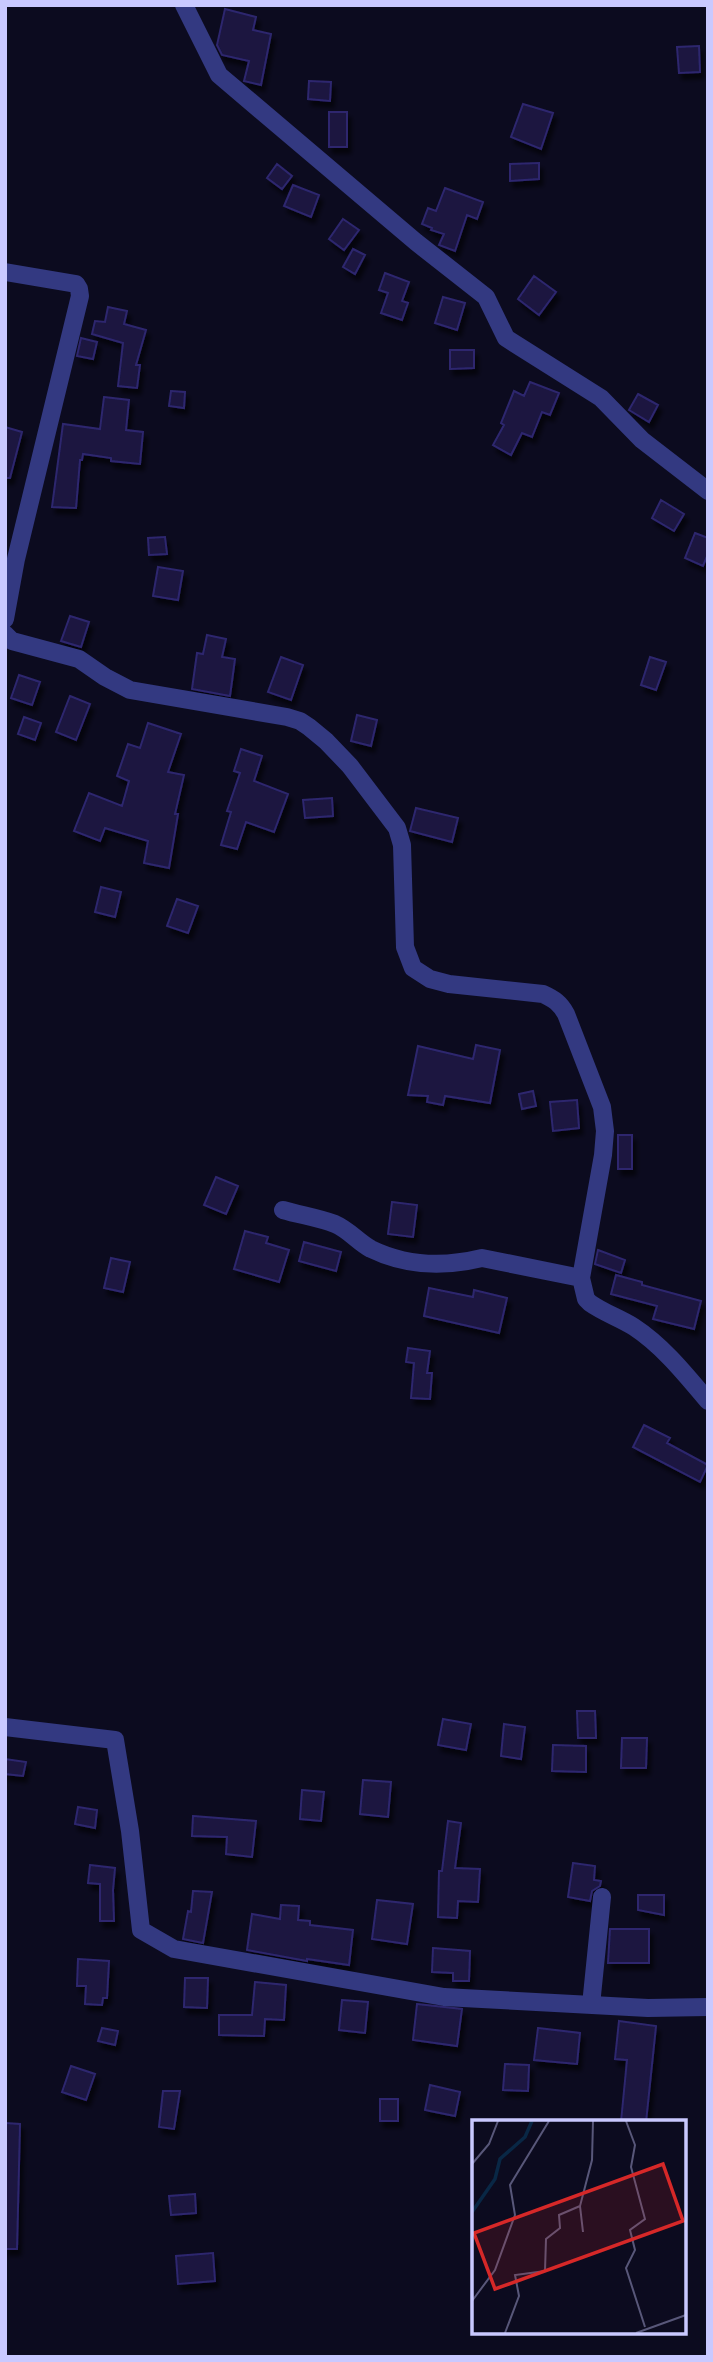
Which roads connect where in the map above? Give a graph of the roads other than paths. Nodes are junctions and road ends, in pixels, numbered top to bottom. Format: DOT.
graph roads {
  1 [pos="184,5"];
  2 [pos="5,272"];
  3 [pos="708,491"];
  4 [pos="5,619"];
  5 [pos="5,634"];
  6 [pos="283,1210"];
  7 [pos="581,1278"];
  8 [pos="708,1401"];
  9 [pos="5,1727"];
  10 [pos="602,1897"];
  11 [pos="591,2005"];
  12 [pos="708,2007"];
  1 -- 3 [label="street"];
  2 -- 4 [label="street"];
  5 -- 7 [label="street"];
  6 -- 7 [label="street"];
  7 -- 8 [label="street"];
  9 -- 11 [label="street"];
  10 -- 11 [label="street"];
  11 -- 12 [label="street"];
}
